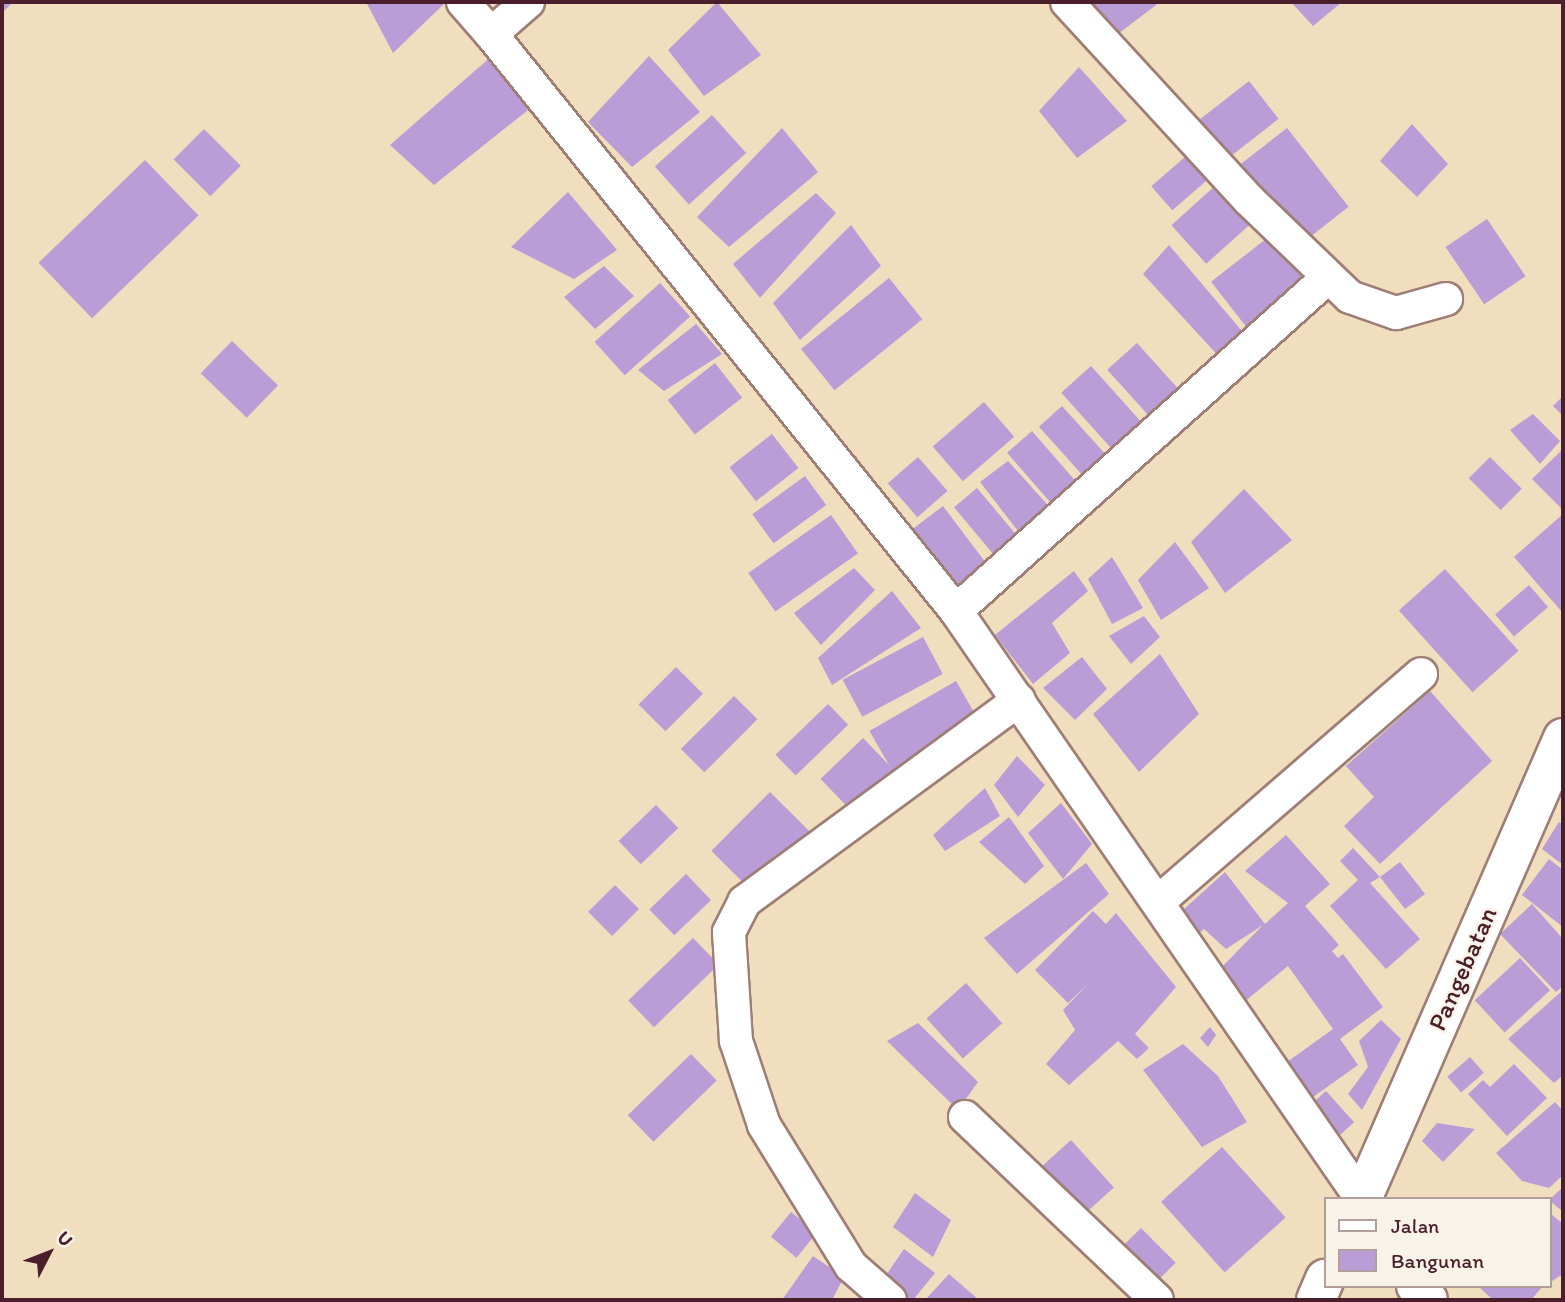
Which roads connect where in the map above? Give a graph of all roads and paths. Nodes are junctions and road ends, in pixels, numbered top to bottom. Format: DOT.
graph roads {
  1 [pos="463,2"];
  2 [pos="528,2"];
  3 [pos="1067,2"];
  4 [pos="491,34"];
  5 [pos="1327,278"];
  6 [pos="1446,299"];
  7 [pos="956,611"];
  8 [pos="1422,674"];
  9 [pos="1019,700"];
  10 [pos="1563,738"];
  11 [pos="1157,902"];
  12 [pos="965,1116"];
  13 [pos="1360,1197"];
  14 [pos="1361,1197"];
  15 [pos="1324,1281"];
  16 [pos="890,1300"];
  17 [pos="1157,1300"];
  18 [pos="1316,1300"];
  1 -- 4 [label="street"];
  2 -- 4 [label="street"];
  3 -- 5 [label="street"];
  4 -- 7 [label="street"];
  5 -- 6 [label="street"];
  5 -- 7 [label="street"];
  7 -- 9 [label="street"];
  8 -- 11 [label="street"];
  9 -- 11 [label="street"];
  9 -- 16 [label="street"];
  10 -- 14 [label="street, Pangebatan"];
  11 -- 13 [label="street"];
  12 -- 17 [label="street"];
  15 -- 18 [label="street"];
}
